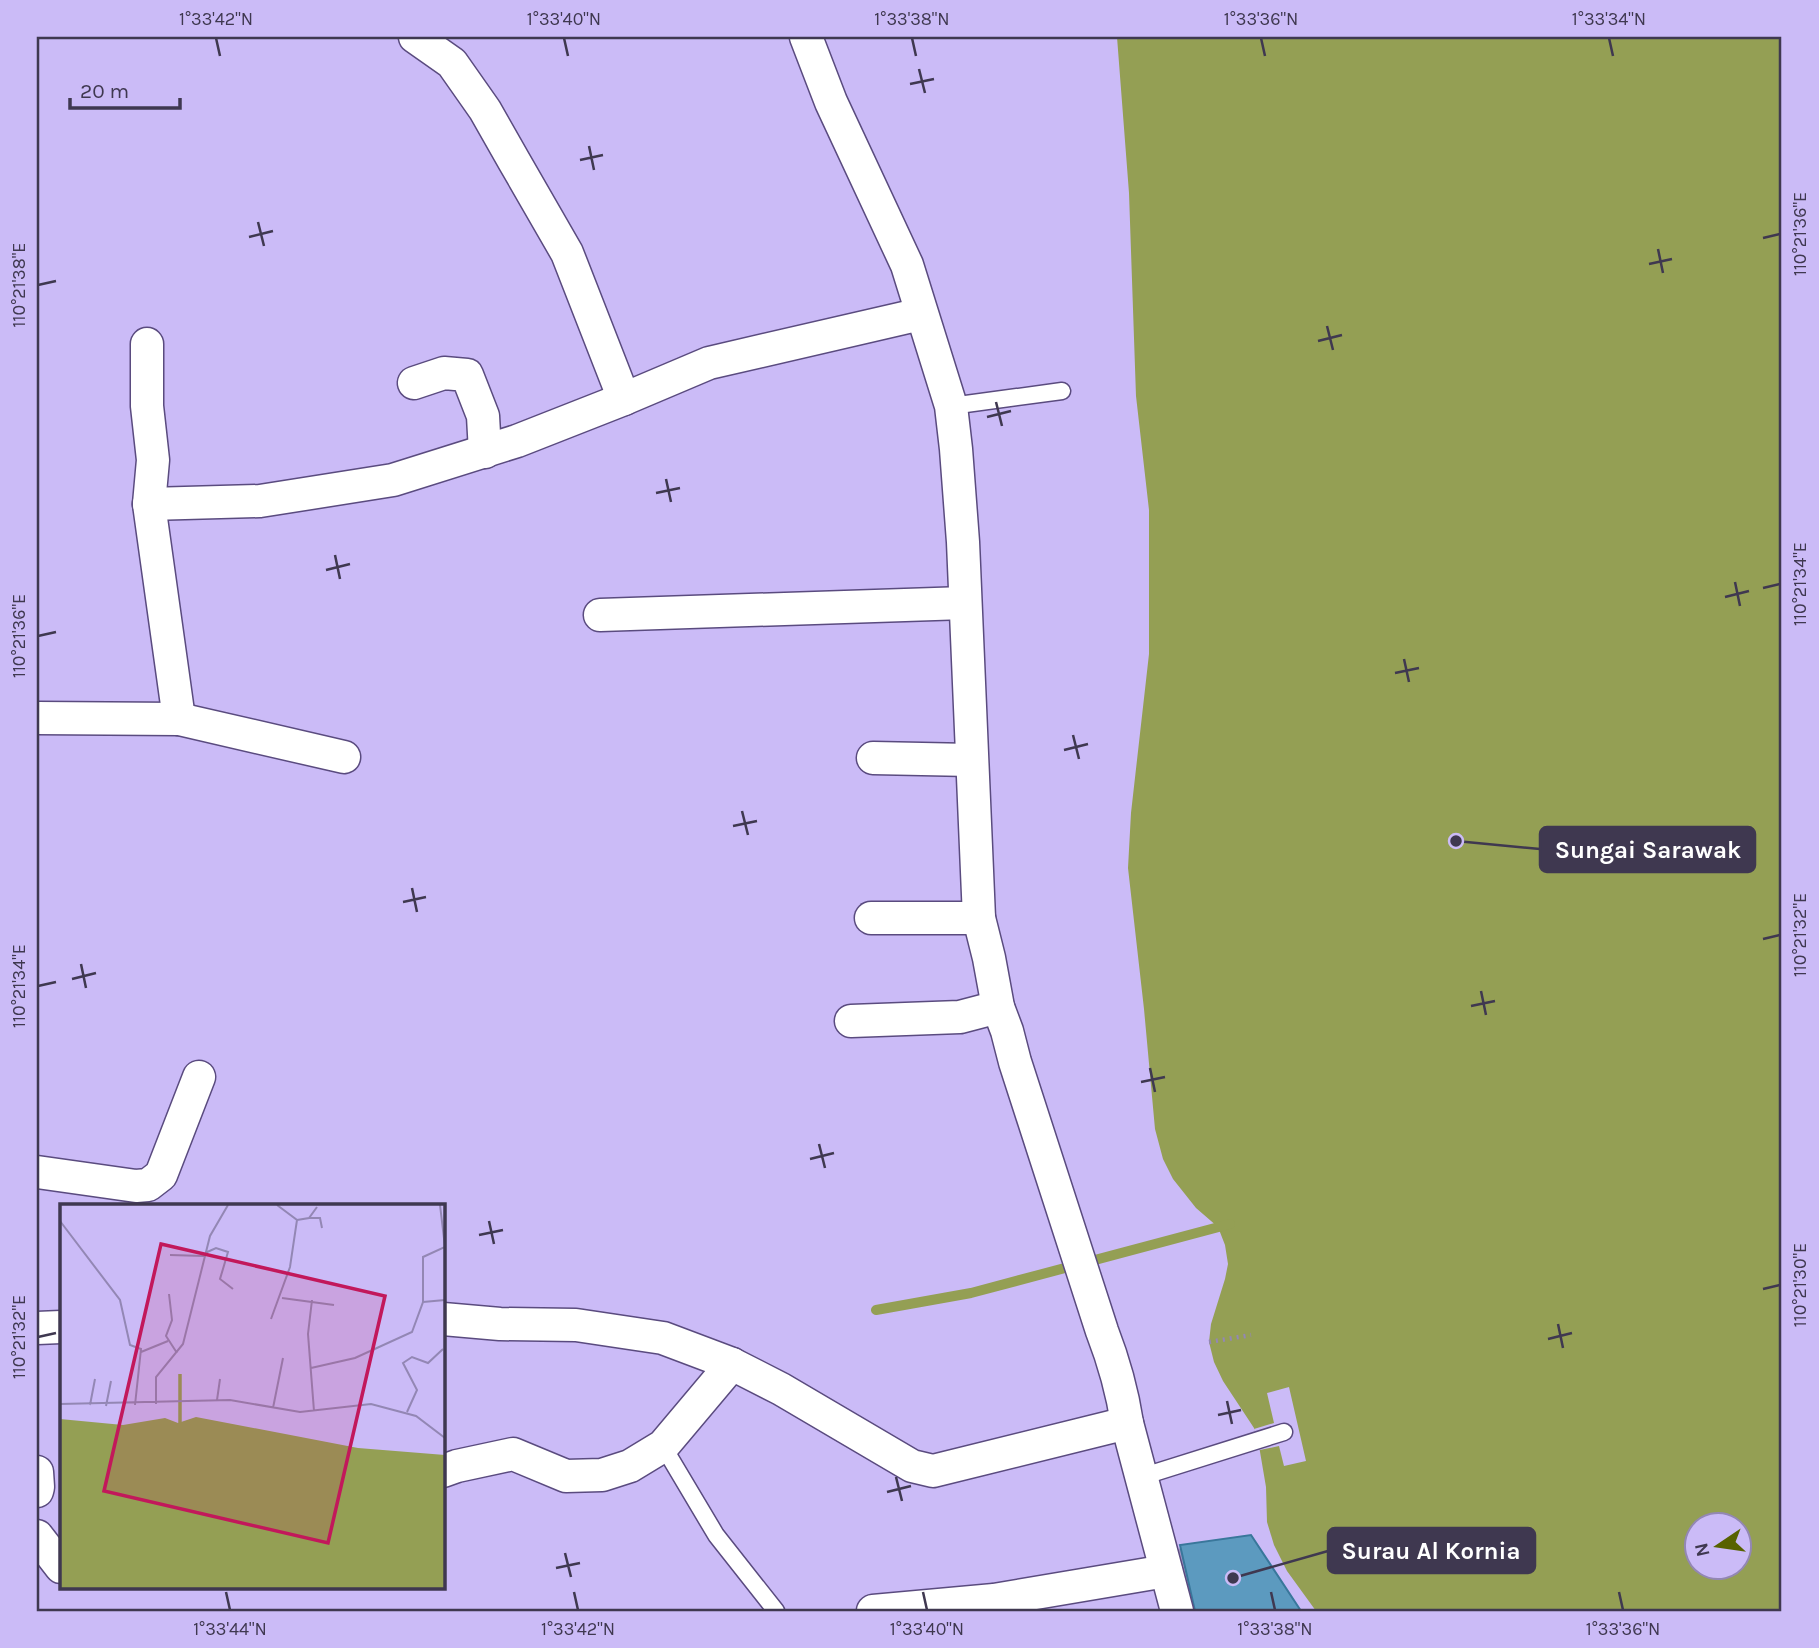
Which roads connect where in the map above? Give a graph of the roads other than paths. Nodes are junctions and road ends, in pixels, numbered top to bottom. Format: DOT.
graph roads {
  1 [pos="415,37"];
  2 [pos="806,37"];
  3 [pos="921,314"];
  4 [pos="147,344"];
  5 [pos="414,383"];
  6 [pos="1062,391"];
  7 [pos="624,399"];
  8 [pos="951,406"];
  9 [pos="485,452"];
  10 [pos="149,504"];
  11 [pos="965,603"];
  12 [pos="600,615"];
  13 [pos="37,718"];
  14 [pos="179,719"];
  15 [pos="344,757"];
  16 [pos="873,758"];
  17 [pos="971,760"];
  18 [pos="871,918"];
  19 [pos="979,918"];
  20 [pos="998,1007"];
  21 [pos="850,1021"];
  22 [pos="199,1077"];
  23 [pos="37,1171"];
  24 [pos="444,1319"];
  25 [pos="60,1327"];
  26 [pos="37,1328"];
  27 [pos="732,1364"];
  28 [pos="1127,1423"];
  29 [pos="1284,1432"];
  30 [pos="663,1446"];
  31 [pos="444,1471"];
  32 [pos="37,1472"];
  33 [pos="1141,1477"];
  34 [pos="37,1491"];
  35 [pos="37,1536"];
  36 [pos="60,1566"];
  37 [pos="1166,1571"];
  38 [pos="776,1611"];
  39 [pos="873,1611"];
  40 [pos="1177,1611"];
  1 -- 7 [label="street"];
  2 -- 3 [label="street"];
  3 -- 7 [label="street"];
  3 -- 8 [label="street"];
  4 -- 10 [label="street"];
  5 -- 9 [label="street"];
  6 -- 8 [label="lane"];
  7 -- 9 [label="street"];
  8 -- 11 [label="street"];
  9 -- 10 [label="street"];
  10 -- 14 [label="street"];
  11 -- 12 [label="street"];
  11 -- 17 [label="street"];
  13 -- 14 [label="street"];
  14 -- 15 [label="street"];
  16 -- 17 [label="street"];
  17 -- 19 [label="street"];
  18 -- 19 [label="street"];
  19 -- 20 [label="street"];
  20 -- 21 [label="street"];
  20 -- 28 [label="street"];
  22 -- 23 [label="street"];
  24 -- 27 [label="street"];
  25 -- 26 [label="street"];
  27 -- 28 [label="street"];
  27 -- 30 [label="street"];
  28 -- 33 [label="street"];
  29 -- 33 [label="lane"];
  30 -- 31 [label="street"];
  30 -- 38 [label="lane"];
  32 -- 34 [label="street"];
  33 -- 37 [label="street"];
  35 -- 36 [label="street"];
  37 -- 39 [label="street"];
  37 -- 40 [label="street"];
}
